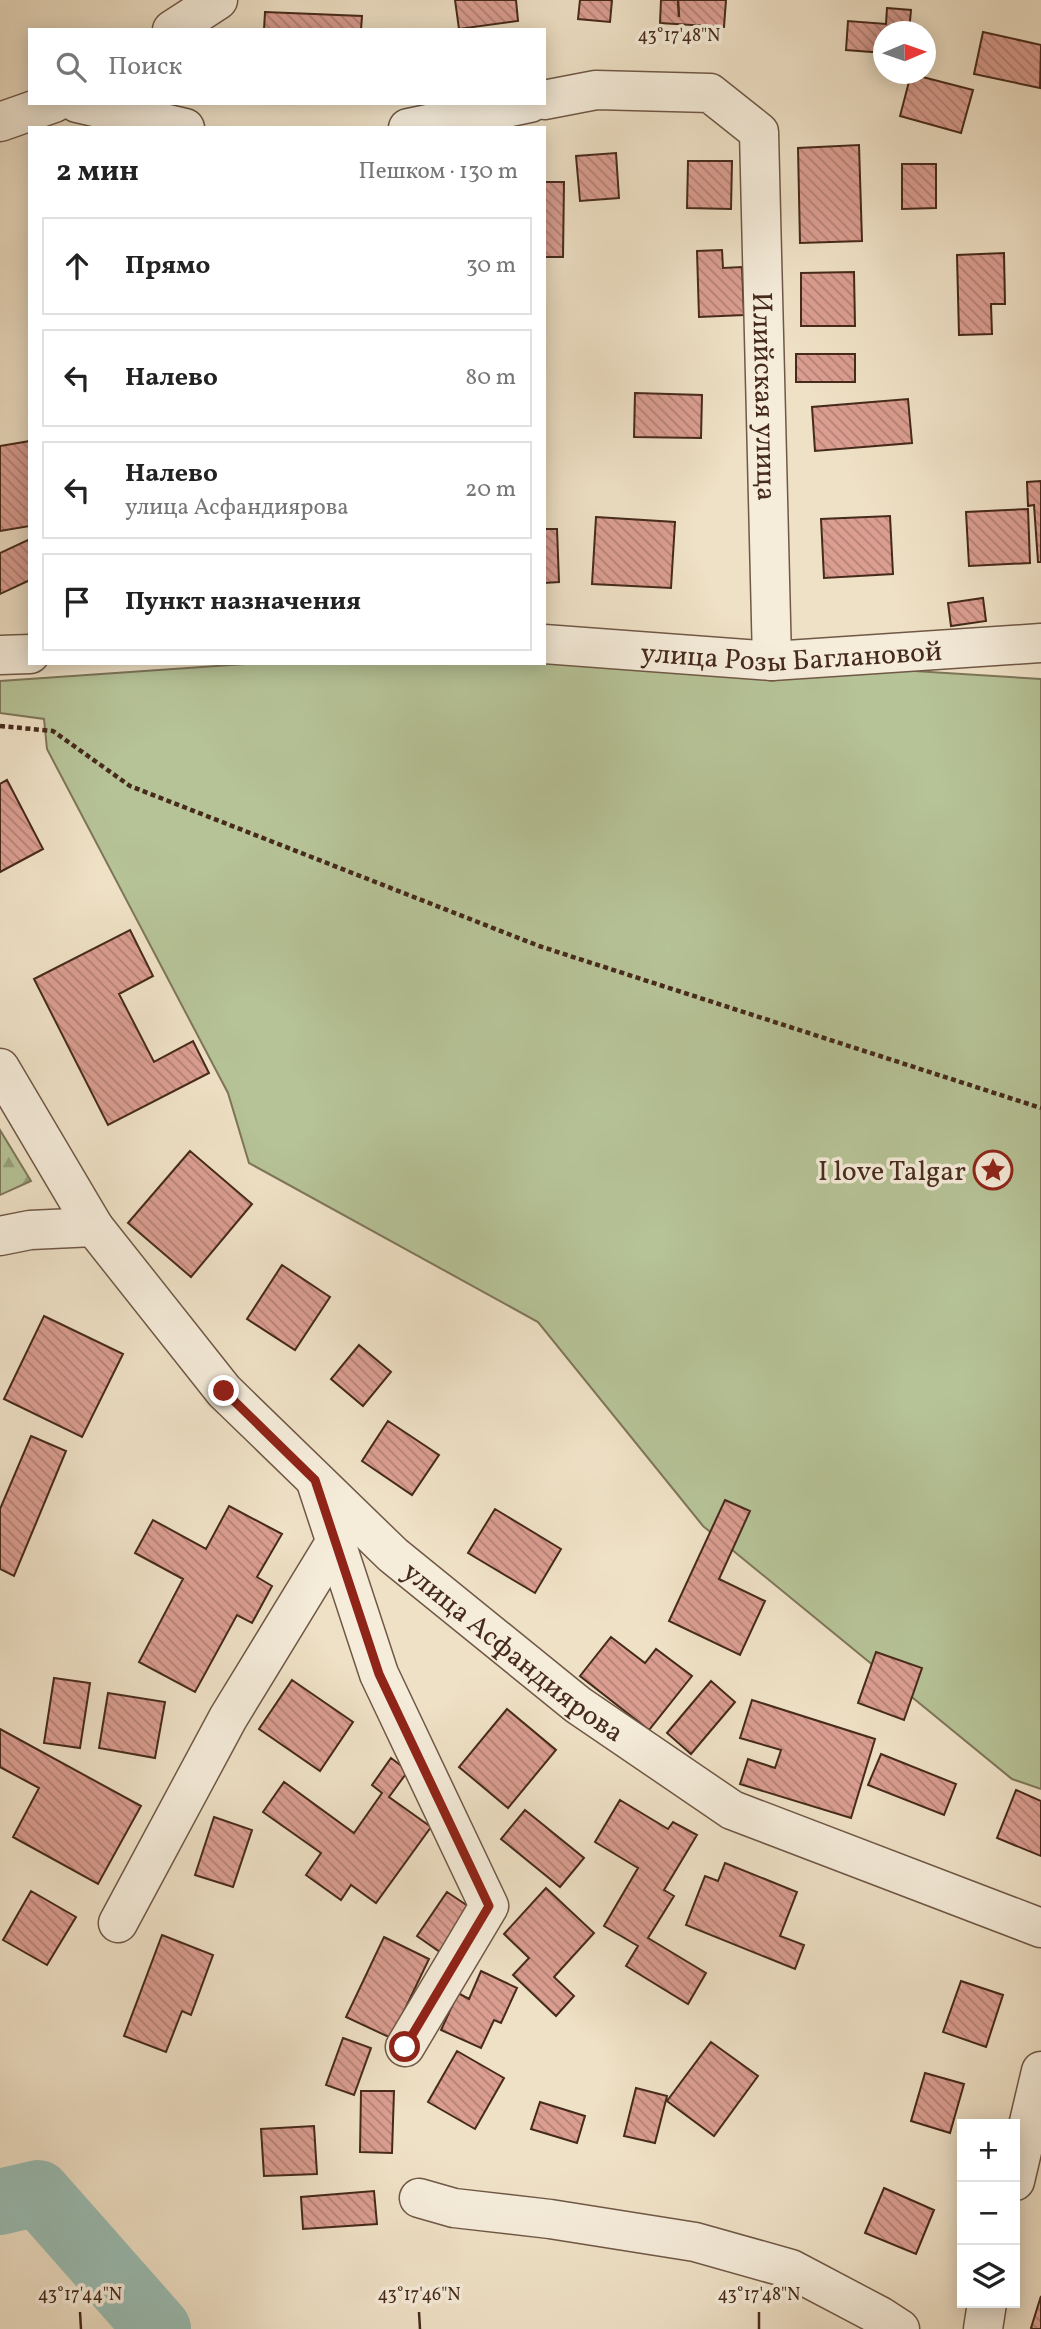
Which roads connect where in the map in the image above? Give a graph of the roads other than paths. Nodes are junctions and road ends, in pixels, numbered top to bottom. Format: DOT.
graph roads {
  1 [pos="218,0"];
  2 [pos="175,28"];
  3 [pos="546,100"];
  4 [pos="48,105"];
  5 [pos="86,105"];
  6 [pos="520,105"];
  7 [pos="0,122"];
  8 [pos="176,126"];
  9 [pos="418,126"];
  10 [pos="1041,643"];
  11 [pos="546,644"];
  12 [pos="28,654"];
  13 [pos="0,655"];
  14 [pos="772,661"];
  15 [pos="0,1068"];
  16 [pos="94,1227"];
  17 [pos="0,1236"];
  18 [pos="315,1480"];
  19 [pos="336,1541"];
  20 [pos="118,1923"];
  21 [pos="1041,1928"];
  22 [pos="405,2047"];
  23 [pos="1041,2071"];
  24 [pos="1020,2160"];
  25 [pos="419,2198"];
  26 [pos="986,2308"];
  27 [pos="900,2329"];
  28 [pos="983,2329"];
  1 -- 2 [label="street"];
  3 -- 14 [label="street, Илийская улица"];
  4 -- 7 [label="street"];
  5 -- 8 [label="street"];
  6 -- 9 [label="street"];
  10 -- 14 [label="street, улица Розы Баглановой"];
  11 -- 14 [label="street, улица Розы Баглановой"];
  12 -- 13 [label="street"];
  15 -- 16 [label="street, улица Асфандиярова"];
  16 -- 17 [label="street"];
  16 -- 18 [label="street, улица Асфандиярова"];
  18 -- 19 [label="street"];
  18 -- 21 [label="street, улица Асфандиярова"];
  19 -- 20 [label="street"];
  19 -- 22 [label="street"];
  23 -- 24 [label="street"];
  25 -- 27 [label="street"];
  26 -- 28 [label="street"];
}
